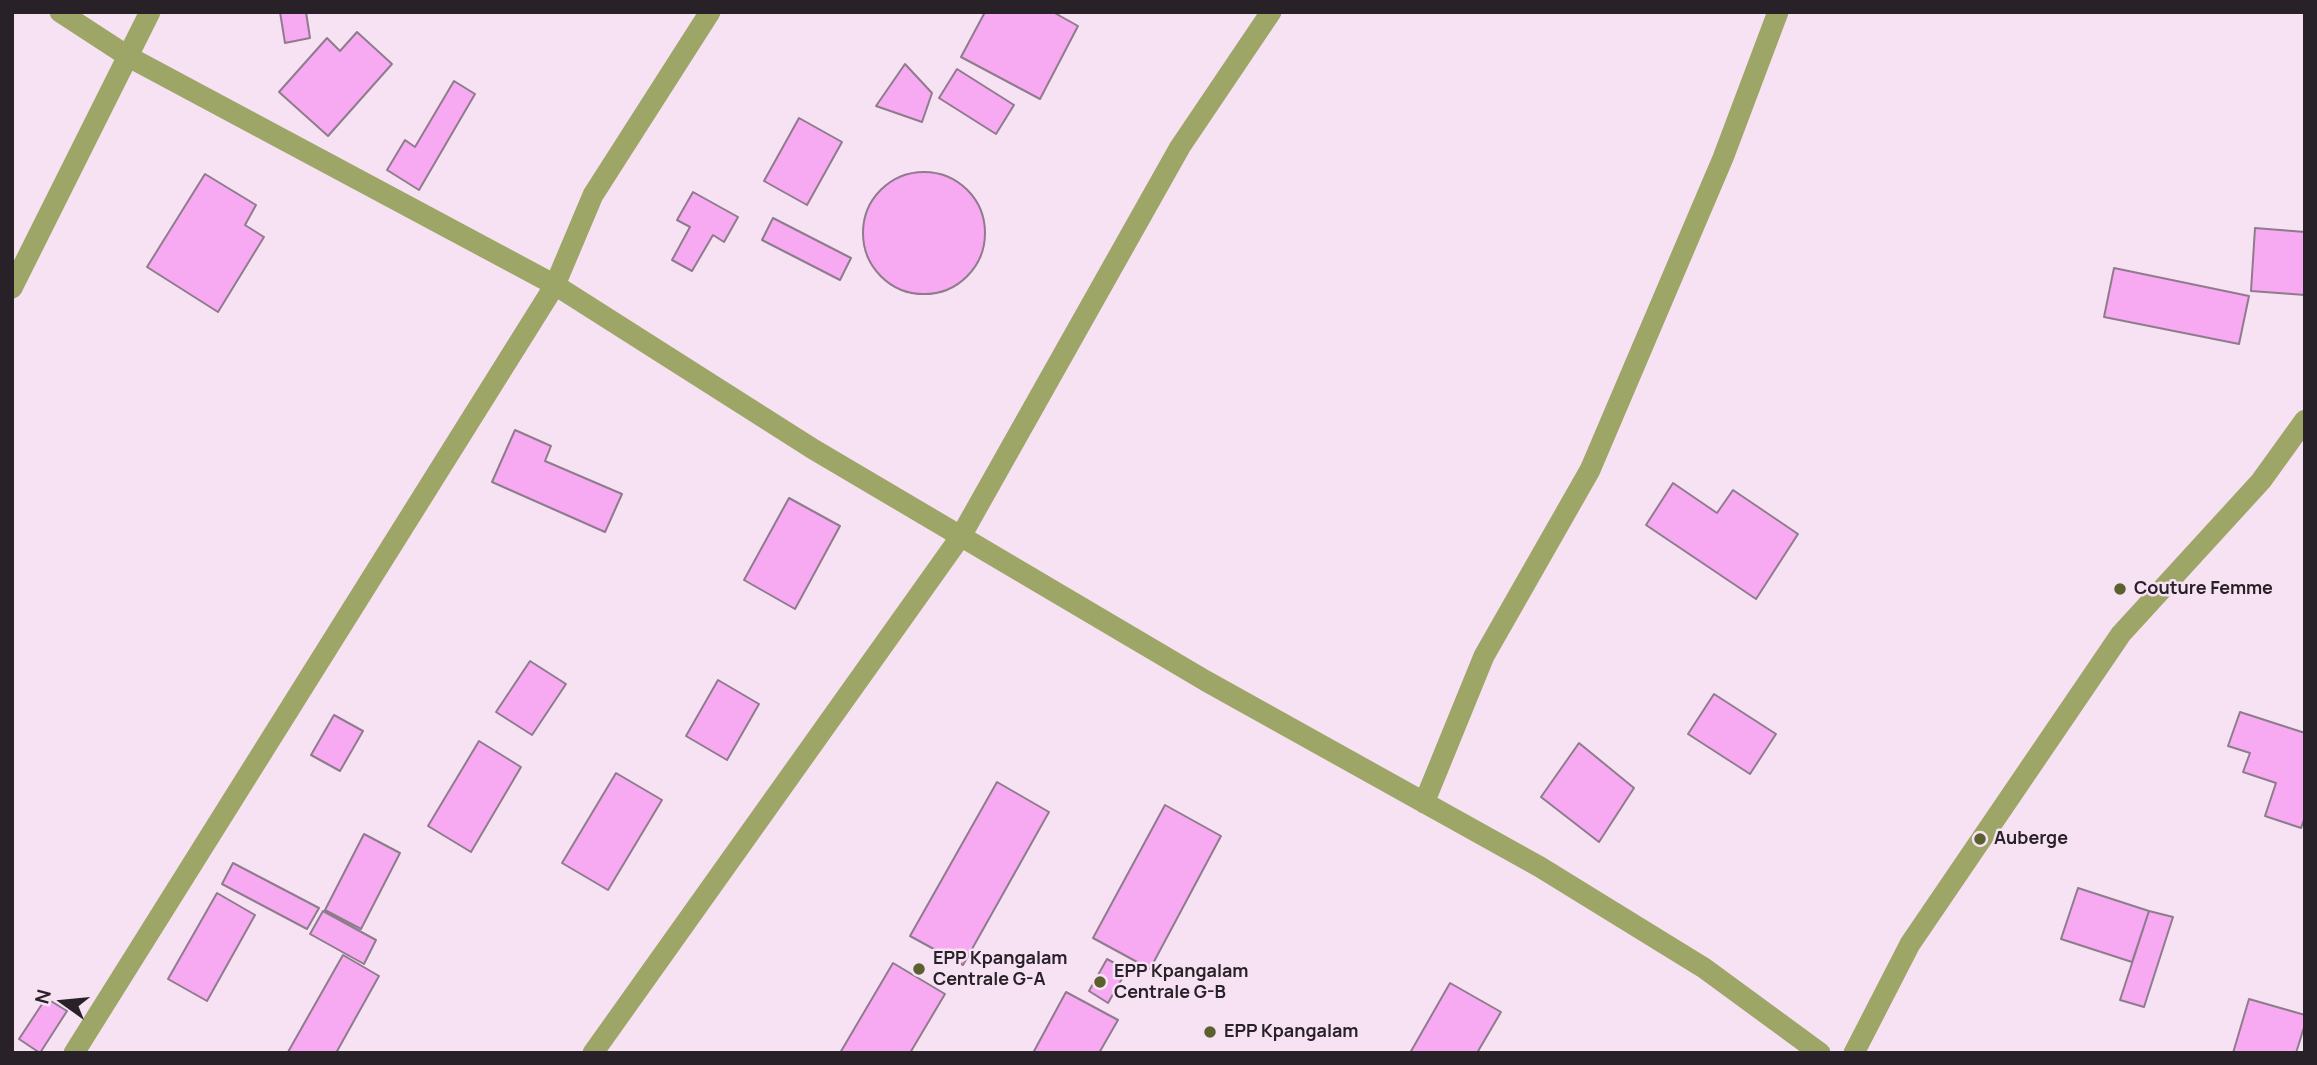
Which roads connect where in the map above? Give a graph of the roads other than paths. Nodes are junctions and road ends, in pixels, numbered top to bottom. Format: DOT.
graph roads {
  1 [pos="60,12"];
  2 [pos="150,12"];
  3 [pos="710,12"];
  4 [pos="1271,12"];
  5 [pos="1778,12"];
  6 [pos="129,57"];
  7 [pos="555,285"];
  8 [pos="12,288"];
  9 [pos="2305,420"];
  10 [pos="961,536"];
  11 [pos="1424,803"];
  12 [pos="74,1053"];
  13 [pos="593,1053"];
  14 [pos="1820,1053"];
  15 [pos="1854,1053"];
  1 -- 6 [label="street"];
  2 -- 6 [label="street"];
  3 -- 7 [label="street"];
  4 -- 10 [label="street"];
  5 -- 11 [label="street"];
  6 -- 7 [label="street"];
  6 -- 8 [label="street"];
  7 -- 10 [label="street"];
  7 -- 12 [label="street"];
  9 -- 15 [label="street"];
  10 -- 11 [label="street"];
  10 -- 13 [label="street"];
  11 -- 14 [label="street"];
}
